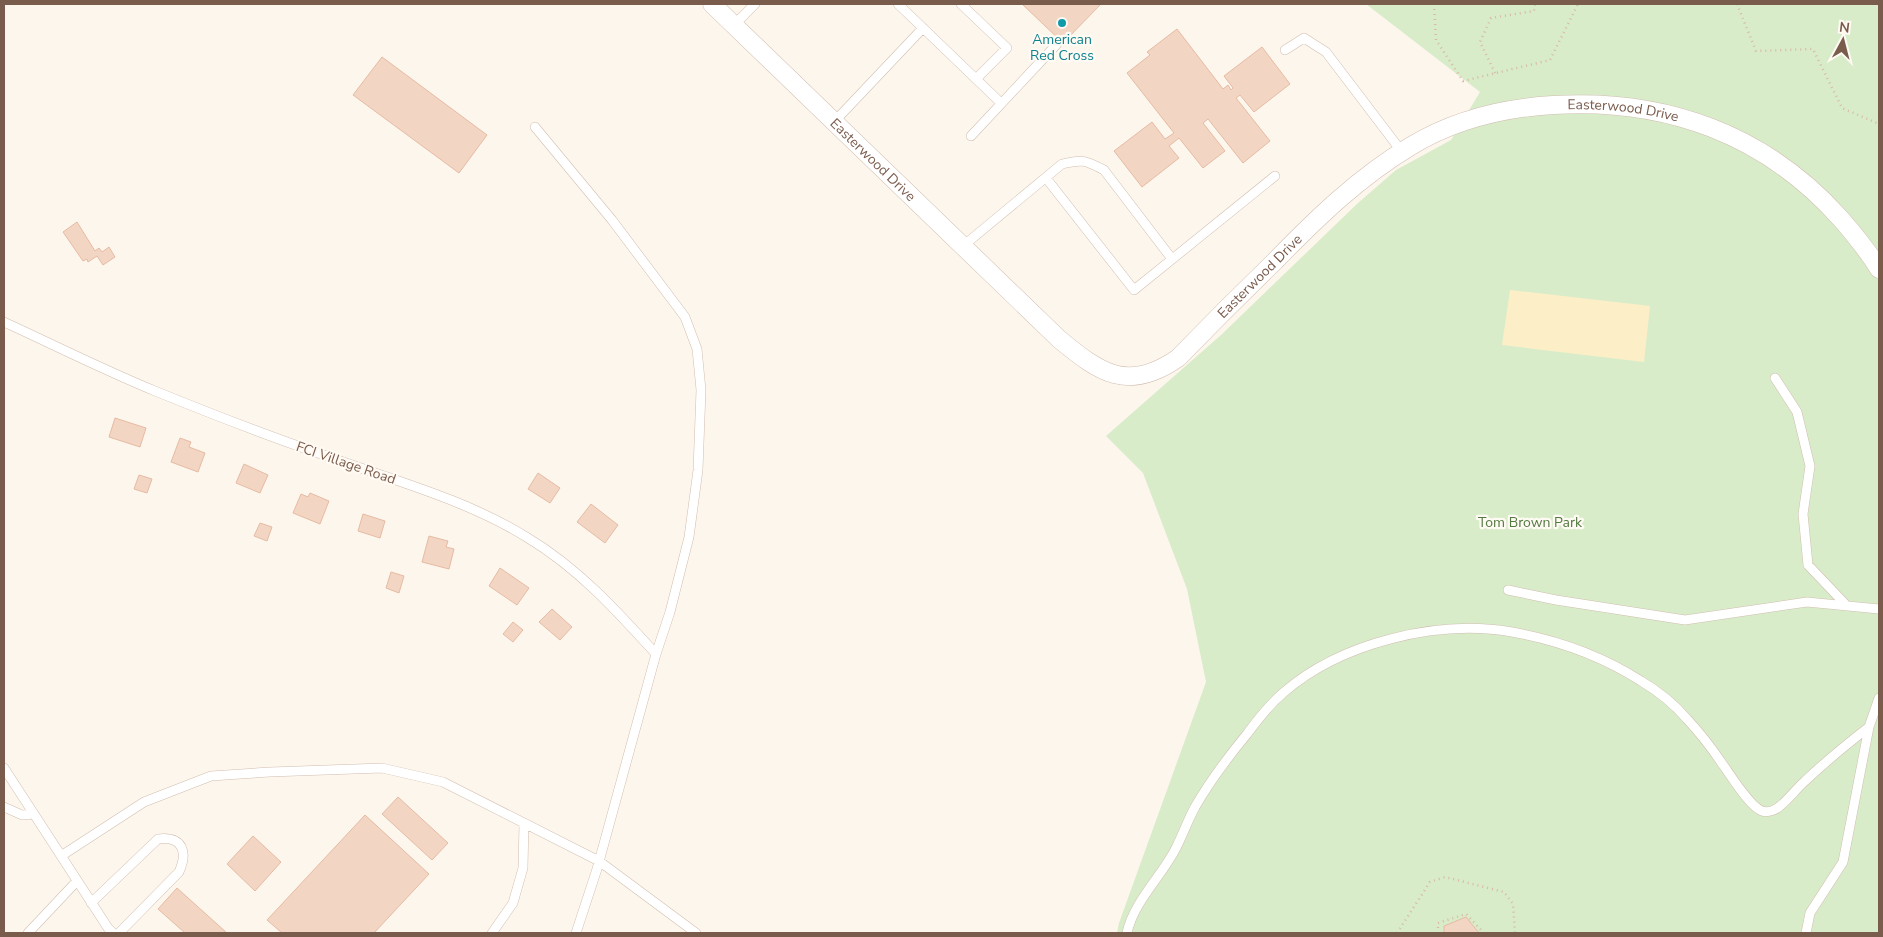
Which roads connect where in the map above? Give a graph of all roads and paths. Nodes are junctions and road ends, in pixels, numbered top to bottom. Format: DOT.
graph roads {
  1 [pos="712,4"];
  2 [pos="756,4"];
  3 [pos="898,4"];
  4 [pos="961,4"];
  5 [pos="1434,4"];
  6 [pos="1534,4"];
  7 [pos="1578,4"];
  8 [pos="1737,4"];
  9 [pos="734,25"];
  10 [pos="923,28"];
  11 [pos="1057,44"];
  12 [pos="1285,50"];
  13 [pos="1495,73"];
  14 [pos="976,79"];
  15 [pos="1001,103"];
  16 [pos="834,122"];
  17 [pos="1879,124"];
  18 [pos="535,127"];
  19 [pos="971,136"];
  20 [pos="1402,152"];
  21 [pos="1275,176"];
  22 [pos="1046,178"];
  23 [pos="962,246"];
  24 [pos="1172,259"];
  25 [pos="1879,269"];
  26 [pos="4,322"];
  27 [pos="1775,378"];
  28 [pos="1508,590"];
  29 [pos="1847,606"];
  30 [pos="1879,609"];
  31 [pos="656,654"];
  32 [pos="1879,698"];
  33 [pos="1869,727"];
  34 [pos="4,768"];
  35 [pos="4,807"];
  36 [pos="34,814"];
  37 [pos="524,823"];
  38 [pos="61,856"];
  39 [pos="599,861"];
  40 [pos="77,881"];
  41 [pos="91,903"];
  42 [pos="28,933"];
  43 [pos="113,933"];
  44 [pos="119,933"];
  45 [pos="492,933"];
  46 [pos="576,933"];
  47 [pos="696,933"];
  48 [pos="1127,933"];
  49 [pos="1397,933"];
  50 [pos="1438,933"];
  51 [pos="1484,933"];
  52 [pos="1515,933"];
  53 [pos="1806,933"];
  1 -- 9 [label="street, Easterwood Drive"];
  2 -- 9 [label="lane"];
  3 -- 10 [label="lane"];
  4 -- 14 [label="lane"];
  5 -- 13 [label="path"];
  6 -- 13 [label="path"];
  7 -- 13 [label="path"];
  8 -- 17 [label="path"];
  9 -- 16 [label="street, Easterwood Drive"];
  10 -- 14 [label="lane"];
  10 -- 16 [label="lane"];
  11 -- 15 [label="lane"];
  12 -- 20 [label="lane"];
  14 -- 15 [label="lane"];
  15 -- 19 [label="lane"];
  16 -- 23 [label="street, Easterwood Drive"];
  18 -- 31 [label="lane"];
  20 -- 23 [label="street, Easterwood Drive"];
  20 -- 25 [label="street, Easterwood Drive"];
  21 -- 24 [label="lane"];
  22 -- 23 [label="lane"];
  22 -- 24 [label="lane"];
  22 -- 24 [label="lane"];
  26 -- 31 [label="lane, FCI Village Road"];
  27 -- 29 [label="lane"];
  28 -- 29 [label="lane"];
  29 -- 30 [label="lane"];
  31 -- 39 [label="lane"];
  32 -- 33 [label="lane"];
  33 -- 48 [label="lane"];
  33 -- 53 [label="lane"];
  34 -- 36 [label="lane"];
  35 -- 36 [label="lane"];
  36 -- 38 [label="lane"];
  37 -- 38 [label="lane"];
  37 -- 39 [label="lane"];
  37 -- 45 [label="lane"];
  38 -- 40 [label="lane"];
  39 -- 46 [label="lane"];
  39 -- 47 [label="lane"];
  40 -- 41 [label="lane"];
  40 -- 42 [label="lane"];
  41 -- 43 [label="lane"];
  41 -- 44 [label="lane"];
  49 -- 52 [label="path"];
  50 -- 51 [label="path"];
}
